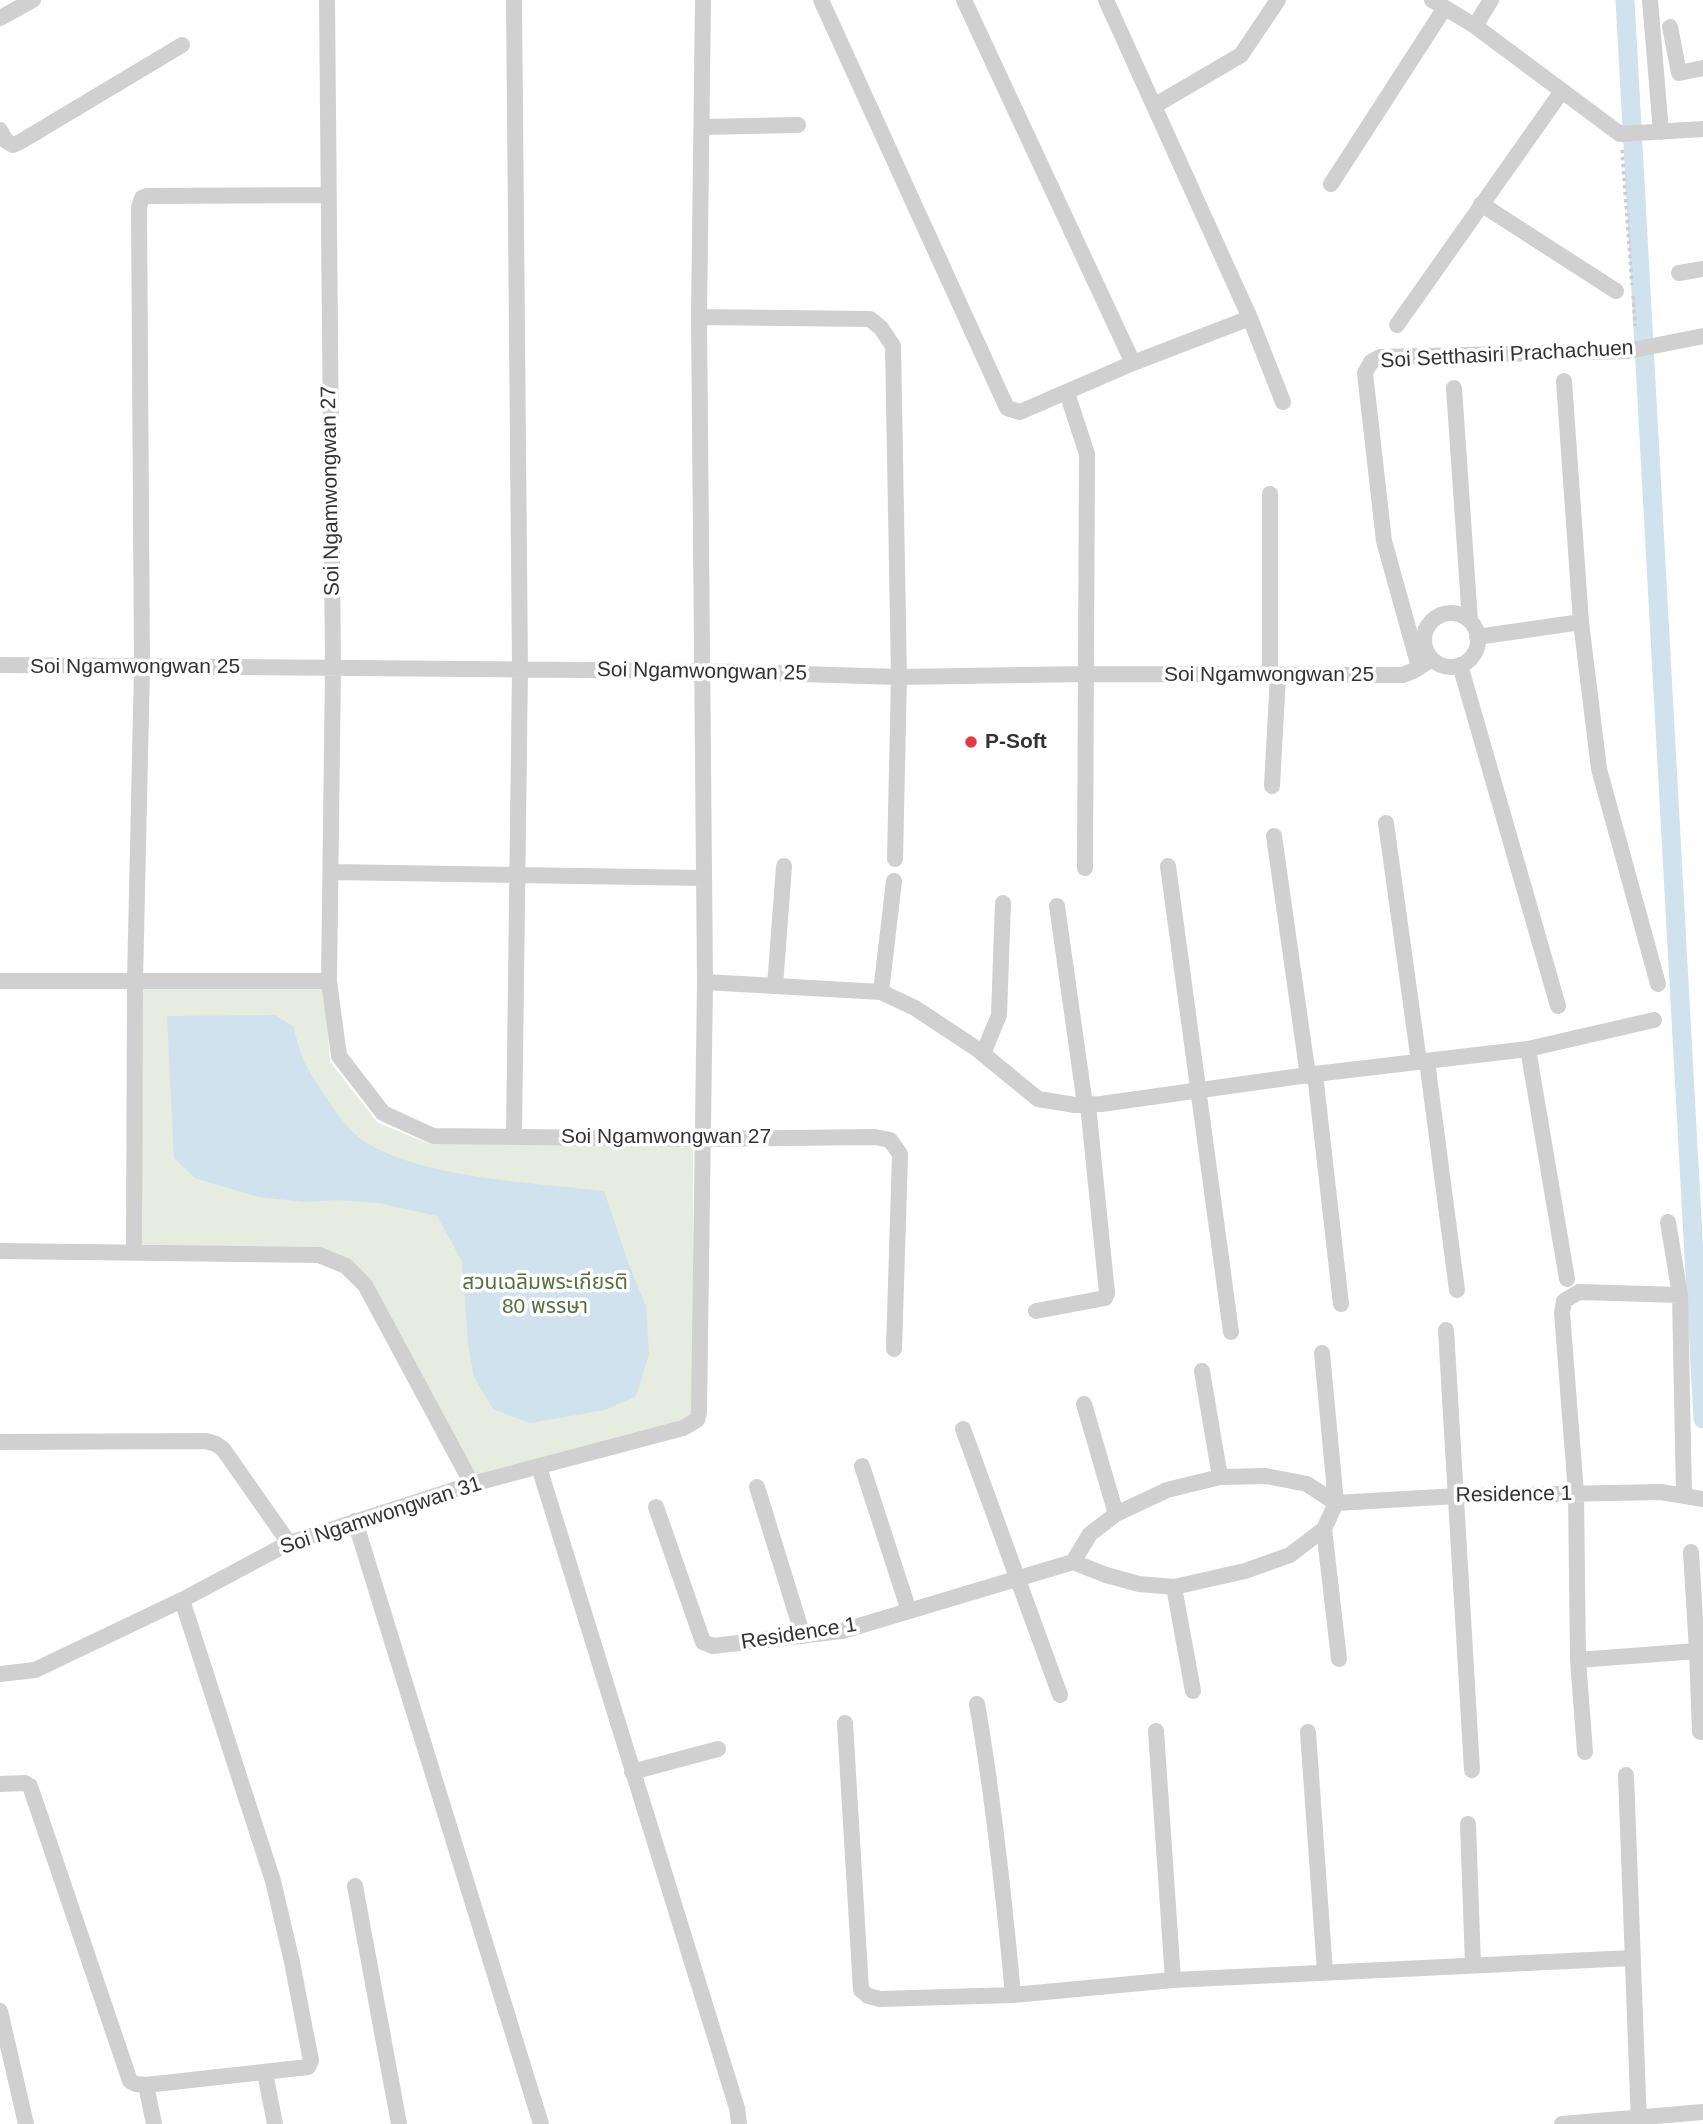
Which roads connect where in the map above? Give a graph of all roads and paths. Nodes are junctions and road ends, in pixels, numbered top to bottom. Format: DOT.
graph roads {
  1 [pos="33,0"];
  2 [pos="327,0"];
  3 [pos="514,0"];
  4 [pos="703,0"];
  5 [pos="821,0"];
  6 [pos="964,0"];
  7 [pos="1106,0"];
  8 [pos="1278,0"];
  9 [pos="1491,0"];
  10 [pos="1650,0"];
  11 [pos="1438,4"];
  12 [pos="0,18"];
  13 [pos="1475,26"];
  14 [pos="1670,27"];
  15 [pos="182,45"];
  16 [pos="1703,68"];
  17 [pos="1562,90"];
  18 [pos="1154,106"];
  19 [pos="798,125"];
  20 [pos="702,127"];
  21 [pos="1703,129"];
  22 [pos="0,130"];
  23 [pos="1654,133"];
  24 [pos="1620,134"];
  25 [pos="1331,184"];
  26 [pos="328,195"];
  27 [pos="1481,204"];
  28 [pos="1703,269"];
  29 [pos="1679,273"];
  30 [pos="1616,290"];
  31 [pos="699,317"];
  32 [pos="1250,318"];
  33 [pos="1397,325"];
  34 [pos="1635,326"];
  35 [pos="1703,336"];
  36 [pos="1133,363"];
  37 [pos="1564,381"];
  38 [pos="1454,388"];
  39 [pos="1067,393"];
  40 [pos="1283,402"];
  41 [pos="1270,494"];
  42 [pos="1470,621"];
  43 [pos="1581,622"];
  44 [pos="1477,637"];
  45 [pos="1426,663"];
  46 [pos="1461,665"];
  47 [pos="0,666"];
  48 [pos="142,667"];
  49 [pos="333,668"];
  50 [pos="520,669"];
  51 [pos="701,671"];
  52 [pos="1086,674"];
  53 [pos="1274,676"];
  54 [pos="900,677"];
  55 [pos="1272,786"];
  56 [pos="1386,823"];
  57 [pos="1274,836"];
  58 [pos="895,859"];
  59 [pos="784,866"];
  60 [pos="1168,866"];
  61 [pos="1085,868"];
  62 [pos="331,872"];
  63 [pos="517,874"];
  64 [pos="703,878"];
  65 [pos="894,881"];
  66 [pos="1003,904"];
  67 [pos="1057,906"];
  68 [pos="0,981"];
  69 [pos="135,981"];
  70 [pos="329,981"];
  71 [pos="705,982"];
  72 [pos="1658,984"];
  73 [pos="775,986"];
  74 [pos="881,992"];
  75 [pos="1558,1006"];
  76 [pos="1654,1020"];
  77 [pos="1528,1049"];
  78 [pos="983,1054"];
  79 [pos="1423,1062"];
  80 [pos="1312,1075"];
  81 [pos="1199,1091"];
  82 [pos="1087,1105"];
  83 [pos="514,1136"];
  84 [pos="701,1139"];
  85 [pos="1668,1222"];
  86 [pos="0,1251"];
  87 [pos="134,1251"];
  88 [pos="1567,1279"];
  89 [pos="1457,1290"];
  90 [pos="1679,1295"];
  91 [pos="1341,1304"];
  92 [pos="1036,1311"];
  93 [pos="1447,1330"];
  94 [pos="1231,1332"];
  95 [pos="894,1349"];
  96 [pos="1322,1353"];
  97 [pos="1202,1371"];
  98 [pos="1084,1404"];
  99 [pos="963,1429"];
  100 [pos="0,1442"];
  101 [pos="862,1466"];
  102 [pos="539,1467"];
  103 [pos="1220,1477"];
  104 [pos="472,1484"];
  105 [pos="757,1487"];
  106 [pos="1576,1493"];
  107 [pos="1457,1496"];
  108 [pos="1693,1497"];
  109 [pos="1336,1503"];
  110 [pos="656,1507"];
  111 [pos="1116,1514"];
  112 [pos="355,1521"];
  113 [pos="1324,1529"];
  114 [pos="289,1543"];
  115 [pos="1691,1552"];
  116 [pos="1073,1562"];
  117 [pos="1018,1578"];
  118 [pos="1174,1587"];
  119 [pos="182,1600"];
  120 [pos="909,1611"];
  121 [pos="803,1636"];
  122 [pos="1697,1651"];
  123 [pos="1339,1659"];
  124 [pos="1578,1660"];
  125 [pos="0,1674"];
  126 [pos="1193,1691"];
  127 [pos="1060,1695"];
  128 [pos="977,1704"];
  129 [pos="845,1723"];
  130 [pos="1156,1731"];
  131 [pos="1308,1732"];
  132 [pos="1700,1732"];
  133 [pos="718,1749"];
  134 [pos="1585,1752"];
  135 [pos="1472,1770"];
  136 [pos="632,1772"];
  137 [pos="1626,1775"];
  138 [pos="0,1784"];
  139 [pos="1468,1824"];
  140 [pos="355,1886"];
  141 [pos="1631,1958"];
  142 [pos="1472,1965"];
  143 [pos="1325,1972"];
  144 [pos="1173,1980"];
  145 [pos="1013,1995"];
  146 [pos="0,2011"];
  147 [pos="265,2073"];
  148 [pos="146,2085"];
  149 [pos="1703,2112"];
  150 [pos="1639,2120"];
  151 [pos="26,2124"];
  152 [pos="154,2124"];
  153 [pos="275,2124"];
  154 [pos="398,2124"];
  155 [pos="541,2124"];
  156 [pos="739,2124"];
  157 [pos="1562,2124"];
  1 -- 12 [label="street"];
  2 -- 26 [label="street, Soi Ngamwongwan 27"];
  3 -- 50 [label="street"];
  4 -- 20 [label="street"];
  5 -- 39 [label="street"];
  6 -- 36 [label="street"];
  7 -- 18 [label="street"];
  8 -- 18 [label="street"];
  9 -- 13 [label="street"];
  10 -- 23 [label="street"];
  11 -- 13 [label="street"];
  11 -- 25 [label="street"];
  13 -- 17 [label="street"];
  14 -- 16 [label="street"];
  15 -- 22 [label="street"];
  17 -- 24 [label="street"];
  17 -- 27 [label="street"];
  18 -- 32 [label="street"];
  19 -- 20 [label="street"];
  20 -- 31 [label="street"];
  21 -- 23 [label="street"];
  23 -- 24 [label="street"];
  24 -- 34 [label="path"];
  26 -- 48 [label="street"];
  26 -- 49 [label="street, Soi Ngamwongwan 27"];
  27 -- 30 [label="street"];
  27 -- 33 [label="street"];
  28 -- 29 [label="street"];
  31 -- 51 [label="street"];
  31 -- 54 [label="street"];
  32 -- 36 [label="street"];
  32 -- 40 [label="street"];
  35 -- 45 [label="street, Soi Setthasiri Prachachuen"];
  36 -- 39 [label="street"];
  37 -- 43 [label="street"];
  38 -- 42 [label="street"];
  39 -- 52 [label="street"];
  41 -- 53 [label="street"];
  42 -- 44 [label="street"];
  42 -- 45 [label="street"];
  43 -- 44 [label="street"];
  43 -- 72 [label="street"];
  44 -- 46 [label="street"];
  45 -- 46 [label="street"];
  45 -- 53 [label="street, Soi Ngamwongwan 25"];
  46 -- 75 [label="street"];
  47 -- 48 [label="street, Soi Ngamwongwan 25"];
  48 -- 49 [label="street, Soi Ngamwongwan 25"];
  48 -- 69 [label="street"];
  49 -- 50 [label="street, Soi Ngamwongwan 25"];
  49 -- 62 [label="street, Soi Ngamwongwan 27"];
  50 -- 51 [label="street, Soi Ngamwongwan 25"];
  50 -- 63 [label="street"];
  51 -- 54 [label="street, Soi Ngamwongwan 25"];
  51 -- 64 [label="street"];
  52 -- 53 [label="street, Soi Ngamwongwan 25"];
  52 -- 54 [label="street, Soi Ngamwongwan 25"];
  52 -- 61 [label="street"];
  53 -- 55 [label="street"];
  54 -- 58 [label="street"];
  56 -- 79 [label="street"];
  57 -- 80 [label="street"];
  59 -- 73 [label="street"];
  60 -- 81 [label="street"];
  62 -- 63 [label="street"];
  62 -- 70 [label="street, Soi Ngamwongwan 27"];
  63 -- 64 [label="street"];
  63 -- 83 [label="street"];
  64 -- 71 [label="street"];
  65 -- 74 [label="street"];
  66 -- 78 [label="street"];
  67 -- 82 [label="street"];
  68 -- 69 [label="street"];
  69 -- 70 [label="street"];
  69 -- 87 [label="street"];
  70 -- 83 [label="street, Soi Ngamwongwan 27"];
  71 -- 73 [label="street"];
  71 -- 84 [label="street"];
  73 -- 74 [label="street"];
  74 -- 78 [label="street"];
  76 -- 77 [label="street"];
  77 -- 79 [label="street"];
  77 -- 88 [label="street"];
  78 -- 82 [label="street"];
  79 -- 80 [label="street"];
  79 -- 89 [label="street"];
  80 -- 81 [label="street"];
  80 -- 91 [label="street"];
  81 -- 82 [label="street"];
  81 -- 94 [label="street"];
  82 -- 92 [label="street"];
  83 -- 84 [label="street, Soi Ngamwongwan 27"];
  84 -- 95 [label="street, Soi Ngamwongwan 27"];
  84 -- 102 [label="street, Soi Ngamwongwan 31"];
  85 -- 90 [label="street"];
  86 -- 87 [label="street"];
  87 -- 104 [label="street"];
  90 -- 106 [label="street"];
  90 -- 108 [label="street"];
  93 -- 107 [label="street"];
  96 -- 109 [label="street"];
  97 -- 103 [label="street"];
  98 -- 111 [label="street"];
  99 -- 117 [label="street"];
  100 -- 114 [label="street"];
  101 -- 120 [label="street"];
  102 -- 104 [label="street, Soi Ngamwongwan 31"];
  102 -- 136 [label="street"];
  103 -- 109 [label="street"];
  103 -- 111 [label="street"];
  104 -- 112 [label="street, Soi Ngamwongwan 31"];
  105 -- 121 [label="street"];
  106 -- 107 [label="street, Residence 1"];
  106 -- 108 [label="street, Residence 1"];
  106 -- 124 [label="street"];
  107 -- 109 [label="street, Residence 1"];
  107 -- 135 [label="street"];
  109 -- 113 [label="street"];
  110 -- 121 [label="street, Residence 1"];
  111 -- 116 [label="street"];
  112 -- 114 [label="street, Soi Ngamwongwan 31"];
  112 -- 155 [label="street"];
  113 -- 118 [label="street"];
  113 -- 123 [label="street"];
  114 -- 119 [label="street, Soi Ngamwongwan 31"];
  115 -- 122 [label="street"];
  116 -- 117 [label="street, Residence 1"];
  116 -- 118 [label="street"];
  117 -- 120 [label="street, Residence 1"];
  117 -- 127 [label="street"];
  118 -- 126 [label="street"];
  119 -- 125 [label="street, Soi Ngamwongwan 31"];
  119 -- 147 [label="street"];
  120 -- 121 [label="street, Residence 1"];
  122 -- 124 [label="street"];
  122 -- 132 [label="street"];
  124 -- 134 [label="street"];
  128 -- 145 [label="street"];
  129 -- 145 [label="street"];
  130 -- 144 [label="street"];
  131 -- 143 [label="street"];
  133 -- 136 [label="street"];
  136 -- 156 [label="street"];
  137 -- 141 [label="street"];
  138 -- 148 [label="street"];
  139 -- 142 [label="street"];
  140 -- 154 [label="street"];
  141 -- 142 [label="street"];
  141 -- 150 [label="street"];
  142 -- 143 [label="street"];
  143 -- 144 [label="street"];
  144 -- 145 [label="street"];
  146 -- 151 [label="street"];
  147 -- 148 [label="street"];
  147 -- 153 [label="street"];
  148 -- 152 [label="street"];
  149 -- 150 [label="street"];
  150 -- 157 [label="street"];
}
